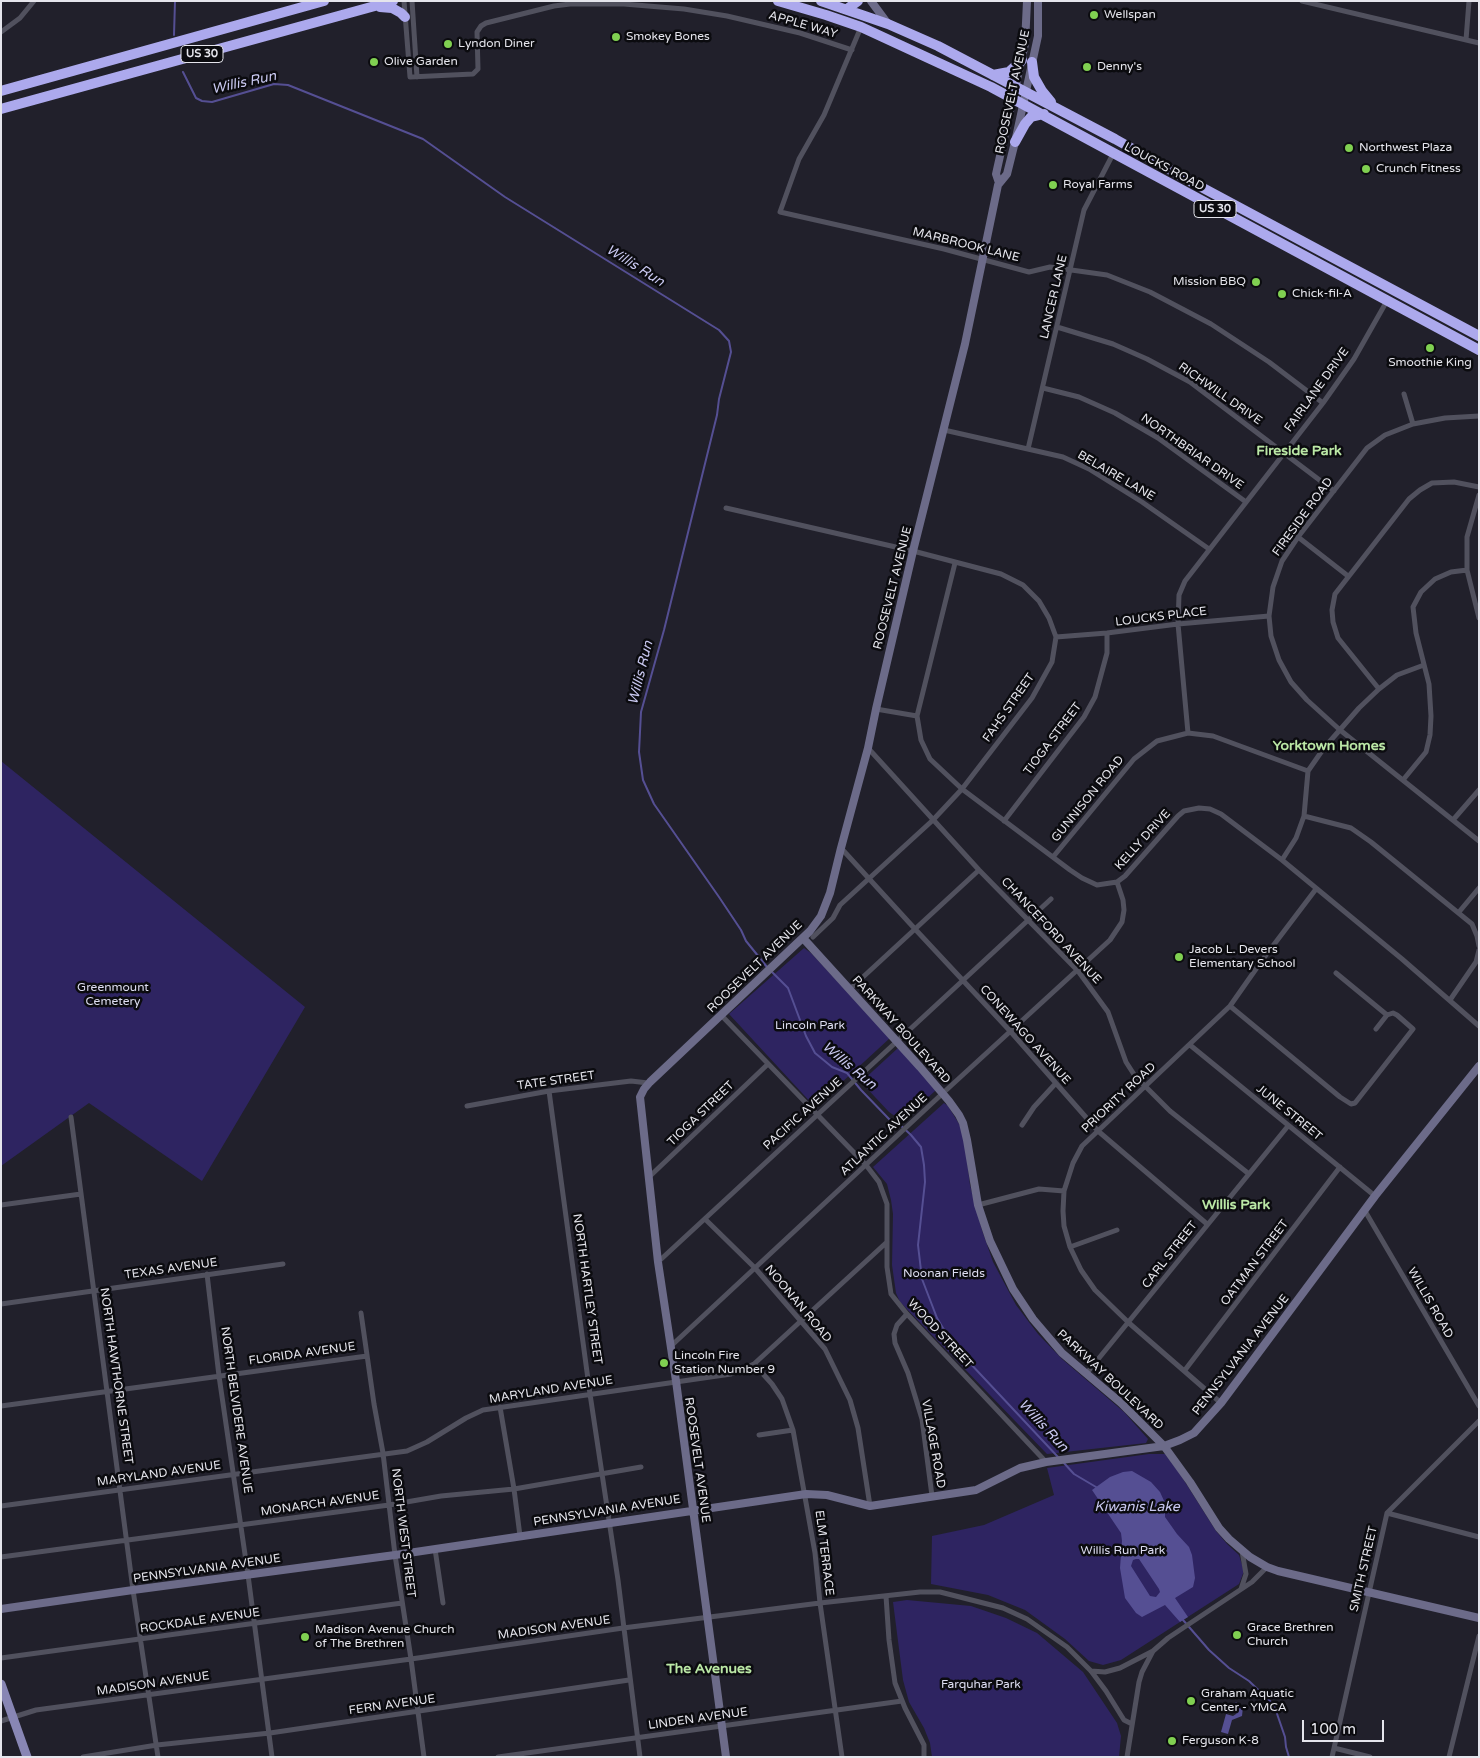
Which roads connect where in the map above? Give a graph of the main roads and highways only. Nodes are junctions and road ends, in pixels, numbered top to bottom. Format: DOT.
graph roads {
  1 [pos="324,1"];
  2 [pos="393,1"];
  3 [pos="778,1"];
  4 [pos="821,1"];
  5 [pos="858,1"];
  6 [pos="377,6"];
  7 [pos="847,10"];
  8 [pos="405,17"];
  9 [pos="994,75"];
  10 [pos="1,92"];
  11 [pos="1055,107"];
  12 [pos="1,109"];
  13 [pos="1044,114"];
  14 [pos="1015,142"];
  15 [pos="1479,336"];
  16 [pos="1479,350"];
  17 [pos="1,1684"];
  18 [pos="27,1757"];
  1 -- 10 [label="highway, US 30 / US 30"];
  2 -- 6 [label="highway, US 30 / US 30"];
  3 -- 13 [label="highway, LOUCKS ROAD / US 30"];
  4 -- 7 [label="highway, US 30"];
  5 -- 7 [label="highway"];
  6 -- 8 [label="highway"];
  6 -- 12 [label="highway, US 30 / US 30"];
  7 -- 9 [label="highway, LOUCKS ROAD / US 30"];
  9 -- 11 [label="highway, LOUCKS ROAD / US 30"];
  9 -- 11 [label="highway"];
  11 -- 15 [label="highway, LOUCKS ROAD / US 30"];
  13 -- 14 [label="highway"];
  13 -- 16 [label="highway, LOUCKS ROAD / US 30"];
  17 -- 18 [label="main road"];
}
